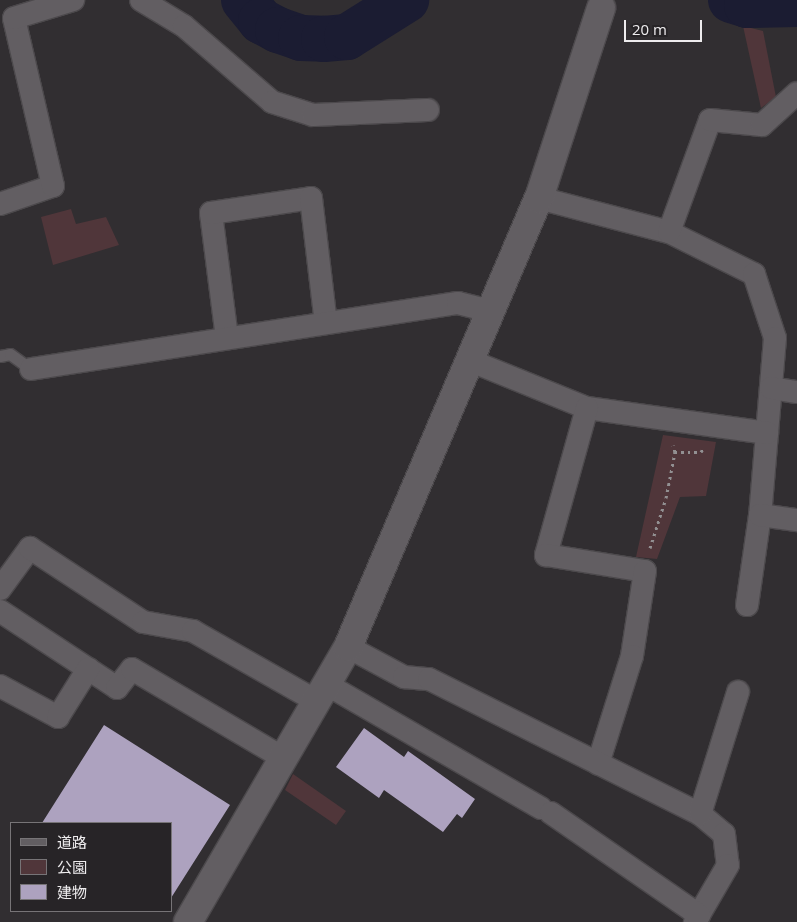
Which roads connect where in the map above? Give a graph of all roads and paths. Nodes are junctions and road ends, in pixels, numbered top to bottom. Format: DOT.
graph roads {
  1 [pos="73,0"];
  2 [pos="141,0"];
  3 [pos="602,4"];
  4 [pos="797,93"];
  5 [pos="428,110"];
  6 [pos="539,198"];
  7 [pos="0,204"];
  8 [pos="669,232"];
  9 [pos="492,312"];
  10 [pos="326,323"];
  11 [pos="227,338"];
  12 [pos="0,356"];
  13 [pos="471,361"];
  14 [pos="32,368"];
  15 [pos="771,388"];
  16 [pos="797,392"];
  17 [pos="588,408"];
  18 [pos="669,420"];
  19 [pos="767,433"];
  20 [pos="675,452"];
  21 [pos="701,452"];
  22 [pos="760,514"];
  23 [pos="797,520"];
  24 [pos="651,546"];
  25 [pos="0,589"];
  26 [pos="747,605"];
  27 [pos="0,611"];
  28 [pos="348,647"];
  29 [pos="88,669"];
  30 [pos="0,686"];
  31 [pos="738,692"];
  32 [pos="321,693"];
  33 [pos="284,758"];
  34 [pos="598,764"];
  35 [pos="700,814"];
  36 [pos="697,919"];
  37 [pos="188,922"];
  1 -- 7 [label="street"];
  2 -- 5 [label="street"];
  3 -- 6 [label="street"];
  4 -- 8 [label="street"];
  6 -- 8 [label="street"];
  6 -- 9 [label="street"];
  8 -- 15 [label="street"];
  9 -- 10 [label="street"];
  9 -- 13 [label="street"];
  10 -- 11 [label="street"];
  10 -- 11 [label="street"];
  11 -- 14 [label="street"];
  12 -- 14 [label="lane"];
  13 -- 17 [label="street"];
  13 -- 28 [label="street"];
  15 -- 16 [label="street"];
  15 -- 19 [label="street"];
  17 -- 18 [label="street"];
  17 -- 34 [label="street"];
  18 -- 19 [label="street"];
  18 -- 20 [label="path"];
  19 -- 22 [label="street"];
  20 -- 21 [label="path"];
  20 -- 24 [label="path"];
  22 -- 23 [label="street"];
  22 -- 26 [label="street"];
  25 -- 32 [label="street"];
  27 -- 29 [label="street"];
  28 -- 32 [label="street"];
  28 -- 34 [label="street"];
  29 -- 30 [label="street"];
  29 -- 33 [label="street"];
  31 -- 35 [label="street"];
  32 -- 33 [label="street"];
  32 -- 36 [label="street"];
  33 -- 37 [label="street"];
  34 -- 35 [label="street"];
  35 -- 36 [label="street"];
}
